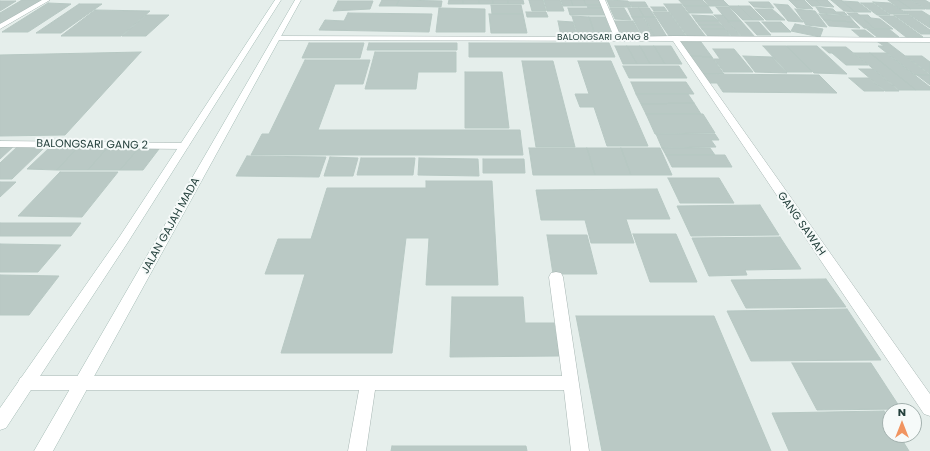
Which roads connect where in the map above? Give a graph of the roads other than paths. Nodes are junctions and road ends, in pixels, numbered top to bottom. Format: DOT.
graph roads {
  1 [pos="47,0"];
  2 [pos="278,0"];
  3 [pos="298,0"];
  4 [pos="602,0"];
  5 [pos="0,27"];
  6 [pos="277,38"];
  7 [pos="618,38"];
  8 [pos="674,38"];
  9 [pos="930,40"];
  10 [pos="258,51"];
  11 [pos="0,144"];
  12 [pos="184,146"];
  13 [pos="556,277"];
  14 [pos="26,383"];
  15 [pos="368,383"];
  16 [pos="570,383"];
  17 [pos="82,384"];
  18 [pos="930,408"];
  19 [pos="0,422"];
  20 [pos="43,451"];
  21 [pos="357,451"];
  22 [pos="580,451"];
  1 -- 5 [label="street"];
  2 -- 10 [label="street, JALAN GAJAH MADA"];
  3 -- 6 [label="street, JALAN GAJAH MADA"];
  4 -- 7 [label="street"];
  6 -- 7 [label="street, BALONGSARI GANG 8"];
  6 -- 10 [label="street, JALAN GAJAH MADA"];
  7 -- 8 [label="street, BALONGSARI GANG 8"];
  8 -- 9 [label="street, BALONGSARI GANG 8"];
  8 -- 18 [label="street, GANG SAWAH"];
  10 -- 12 [label="street, JALAN GAJAH MADA"];
  10 -- 17 [label="street, JALAN GAJAH MADA"];
  11 -- 12 [label="street, BALONGSARI GANG 2"];
  12 -- 14 [label="street, JALAN GAJAH MADA"];
  13 -- 16 [label="street"];
  14 -- 17 [label="street"];
  14 -- 19 [label="street, JALAN GAJAH MADA"];
  15 -- 16 [label="street"];
  15 -- 17 [label="street"];
  15 -- 21 [label="street"];
  16 -- 22 [label="street"];
  17 -- 20 [label="street, JALAN GAJAH MADA"];
}
